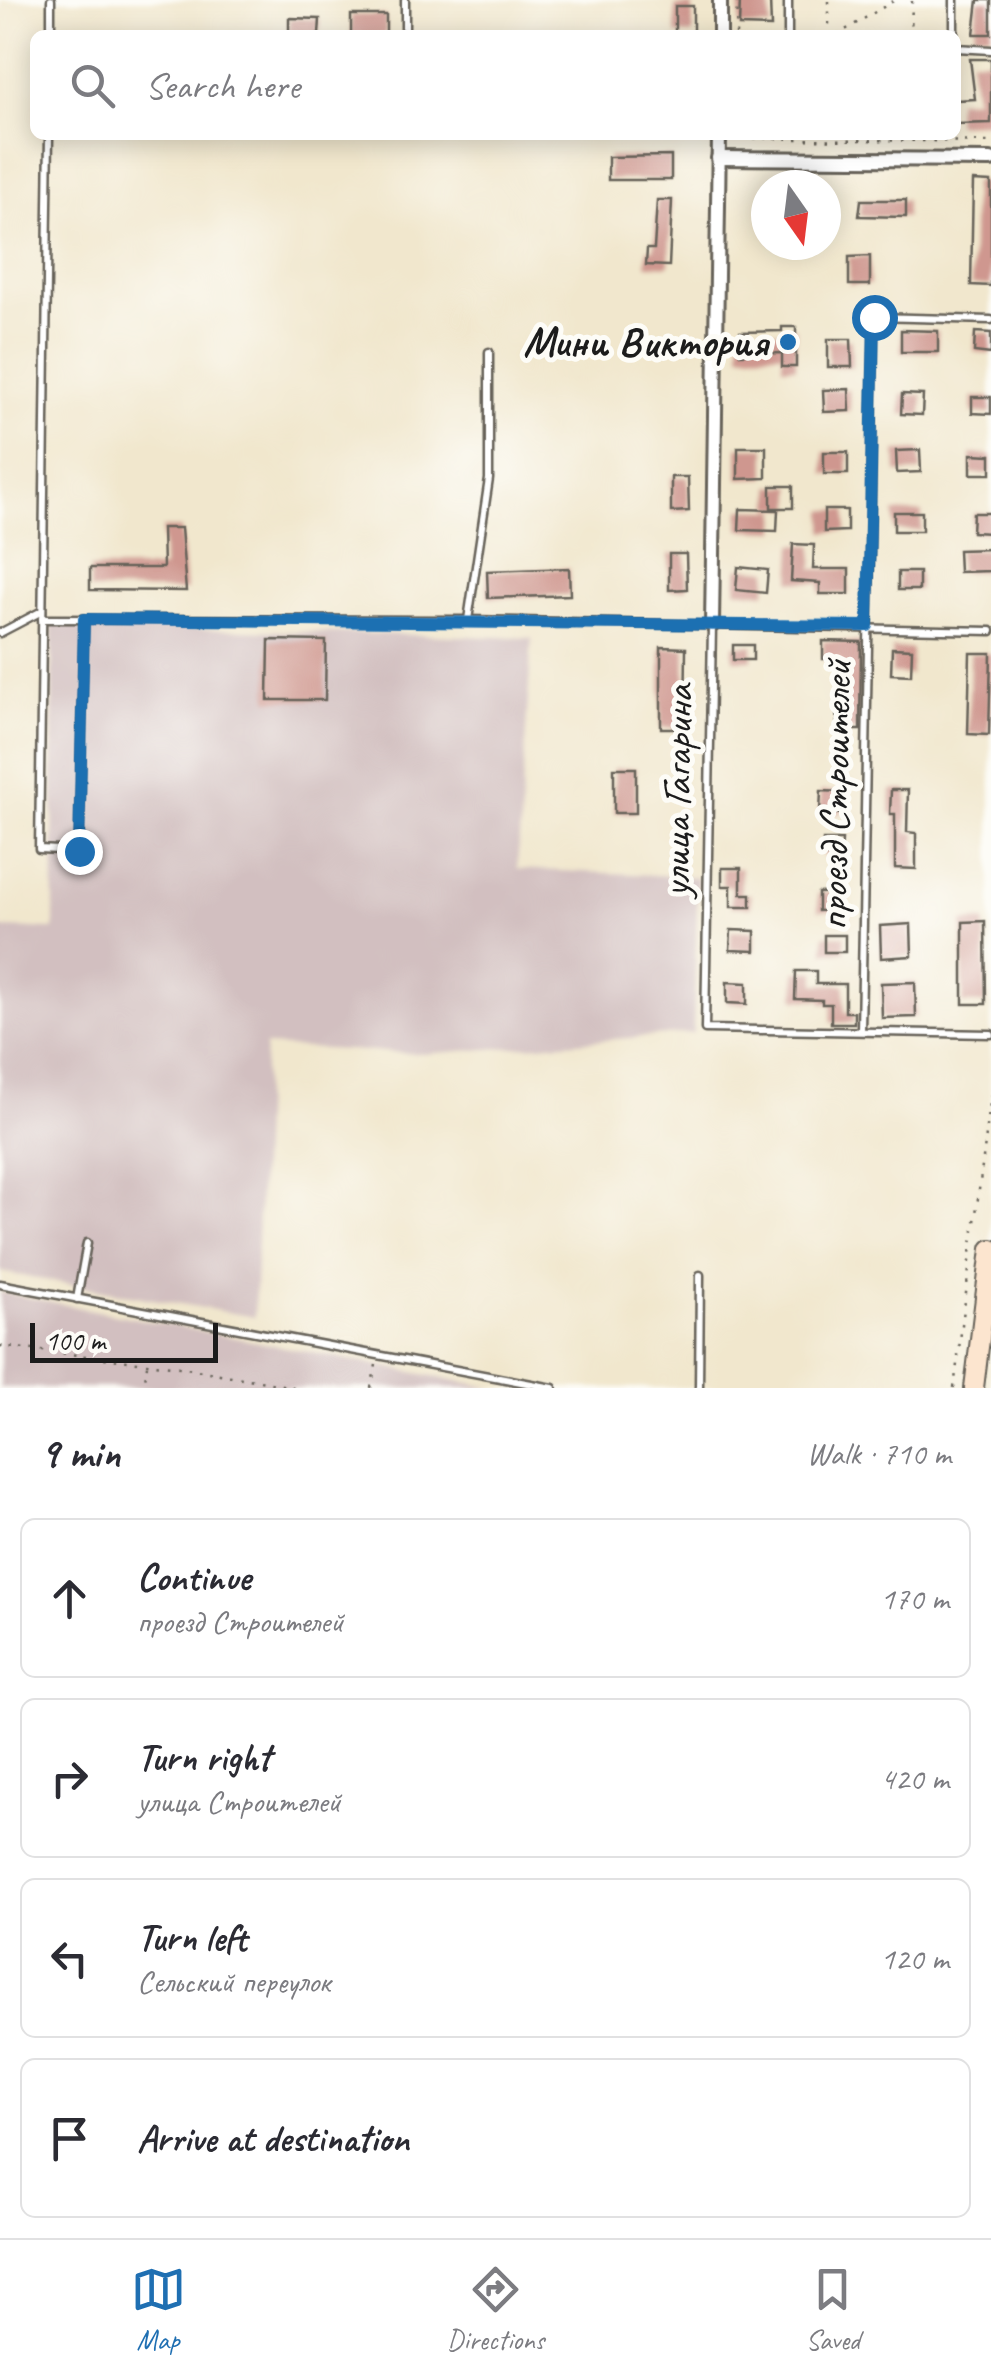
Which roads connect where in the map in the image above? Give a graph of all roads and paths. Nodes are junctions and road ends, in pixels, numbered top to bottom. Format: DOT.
graph roads {
  1 [pos="51,0"];
  2 [pos="405,0"];
  3 [pos="720,0"];
  4 [pos="737,0"];
  5 [pos="788,0"];
  6 [pos="829,0"];
  7 [pos="895,0"];
  8 [pos="912,0"];
  9 [pos="954,0"];
  10 [pos="50,30"];
  11 [pos="405,30"];
  12 [pos="720,30"];
  13 [pos="736,30"];
  14 [pos="788,30"];
  15 [pos="828,30"];
  16 [pos="845,30"];
  17 [pos="910,30"];
  18 [pos="954,30"];
  19 [pos="961,48"];
  20 [pos="991,50"];
  21 [pos="49,140"];
  22 [pos="718,140"];
  23 [pos="894,140"];
  24 [pos="917,141"];
  25 [pos="991,142"];
  26 [pos="718,158"];
  27 [pos="991,160"];
  28 [pos="991,320"];
  29 [pos="490,352"];
  30 [pos="42,615"];
  31 [pos="84,619"];
  32 [pos="468,620"];
  33 [pos="712,625"];
  34 [pos="868,626"];
  35 [pos="991,631"];
  36 [pos="0,633"];
  37 [pos="862,1031"];
  38 [pos="991,1034"];
  39 [pos="991,1095"];
  40 [pos="87,1243"];
  41 [pos="991,1250"];
  42 [pos="700,1275"];
  43 [pos="0,1284"];
  44 [pos="986,1293"];
  45 [pos="78,1299"];
  46 [pos="991,1315"];
  47 [pos="986,1339"];
  48 [pos="0,1346"];
  49 [pos="379,1355"];
  50 [pos="147,1363"];
  51 [pos="991,1363"];
  52 [pos="144,1388"];
  53 [pos="300,1388"];
  54 [pos="371,1388"];
  55 [pos="553,1388"];
  56 [pos="699,1388"];
  57 [pos="954,1388"];
  58 [pos="974,1388"];
  1 -- 10 [label="lane"];
  2 -- 11 [label="lane"];
  3 -- 12 [label="street"];
  4 -- 13 [label="path"];
  5 -- 14 [label="lane"];
  6 -- 15 [label="path"];
  7 -- 16 [label="path"];
  8 -- 17 [label="path"];
  9 -- 18 [label="lane"];
  19 -- 20 [label="lane"];
  21 -- 30 [label="lane"];
  22 -- 26 [label="street, улица Гагарина"];
  23 -- 24 [label="path"];
  24 -- 25 [label="path"];
  26 -- 27 [label="street"];
  26 -- 33 [label="street, улица Гагарина"];
  28 -- 34 [label="lane, проезд Строителей"];
  29 -- 32 [label="lane"];
  30 -- 31 [label="lane"];
  30 -- 31 [label="lane"];
  30 -- 36 [label="lane"];
  31 -- 32 [label="lane"];
  32 -- 33 [label="lane"];
  33 -- 34 [label="lane"];
  33 -- 37 [label="lane, улица Гагарина"];
  34 -- 35 [label="lane"];
  34 -- 37 [label="lane, проезд Строителей"];
  37 -- 38 [label="lane"];
  39 -- 57 [label="path"];
  40 -- 45 [label="lane"];
  41 -- 44 [label="street"];
  42 -- 56 [label="lane"];
  43 -- 45 [label="lane"];
  44 -- 46 [label="street"];
  44 -- 47 [label="street"];
  45 -- 49 [label="lane"];
  47 -- 51 [label="street"];
  47 -- 58 [label="street"];
  48 -- 50 [label="path"];
  49 -- 54 [label="path"];
  49 -- 55 [label="lane"];
  50 -- 52 [label="path"];
  50 -- 53 [label="path"];
}
